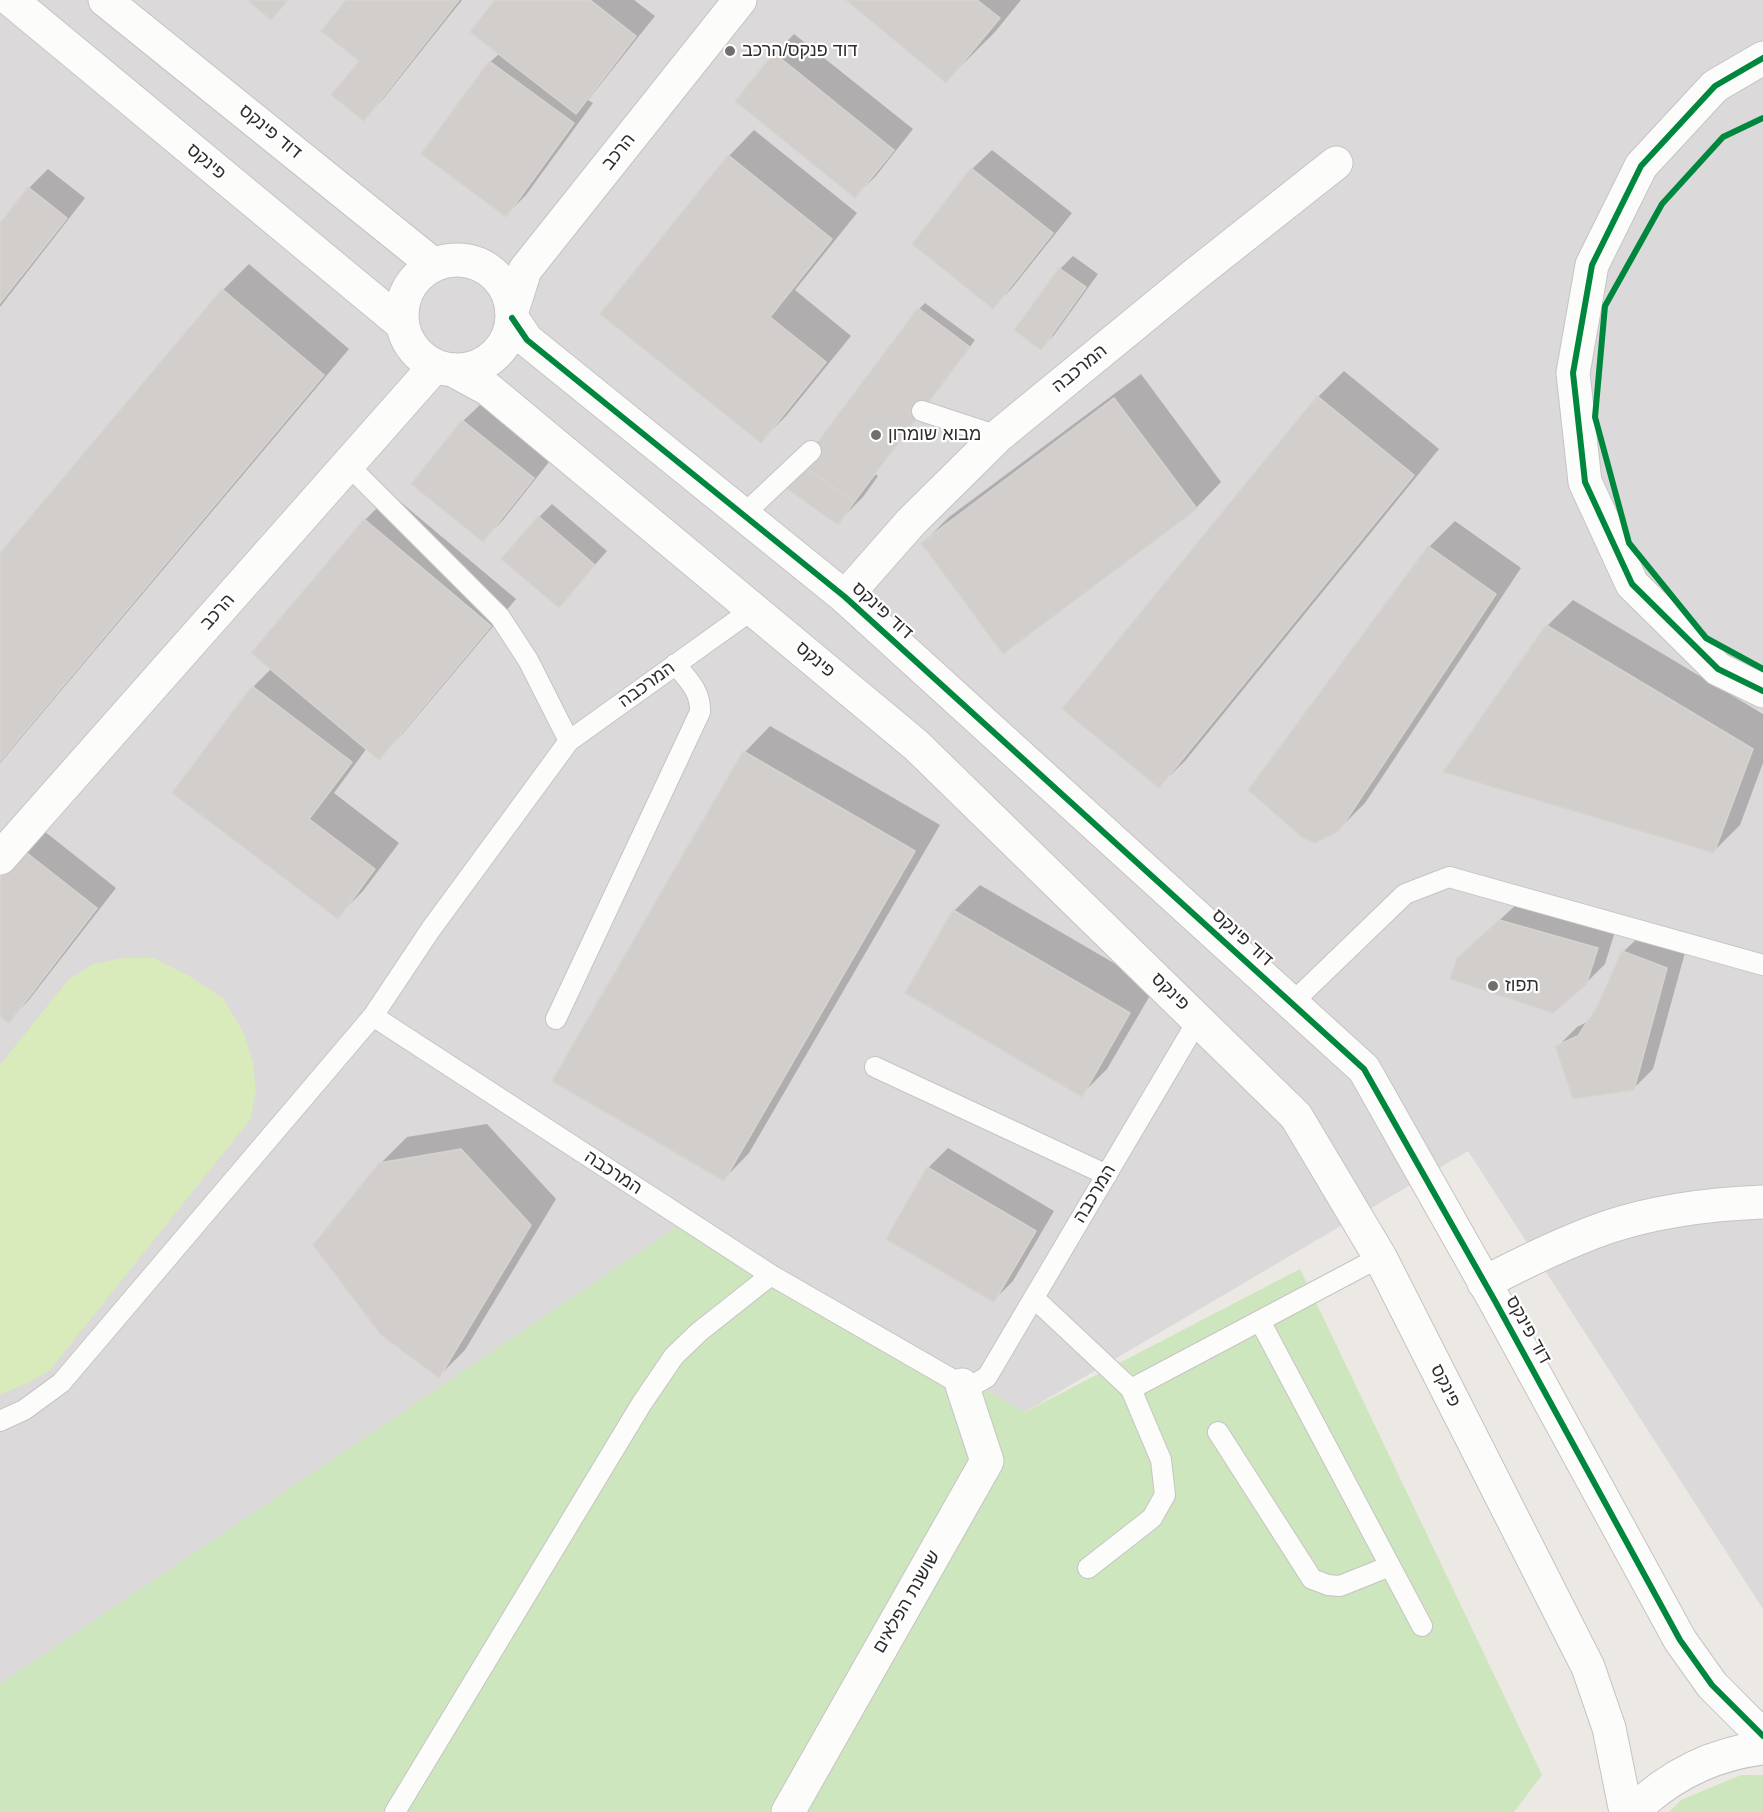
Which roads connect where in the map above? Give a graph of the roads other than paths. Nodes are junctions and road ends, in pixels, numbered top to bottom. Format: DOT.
graph roads {
  1 [pos="11,0"];
  2 [pos="105,0"];
  3 [pos="740,0"];
  4 [pos="1763,58"];
  5 [pos="1336,163"];
  6 [pos="434,265"];
  7 [pos="512,315"];
  8 [pos="402,324"];
  9 [pos="444,368"];
  10 [pos="922,411"];
  11 [pos="998,436"];
  12 [pos="811,451"];
  13 [pos="348,465"];
  14 [pos="743,515"];
  15 [pos="845,597"];
  16 [pos="753,609"];
  17 [pos="675,664"];
  18 [pos="1763,691"];
  19 [pos="569,741"];
  20 [pos="0,858"];
  21 [pos="1763,965"];
  22 [pos="1292,1003"];
  23 [pos="373,1016"];
  24 [pos="556,1019"];
  25 [pos="1198,1020"];
  26 [pos="875,1067"];
  27 [pos="1107,1175"];
  28 [pos="1763,1202"];
  29 [pos="1380,1257"];
  30 [pos="771,1275"];
  31 [pos="1484,1282"];
  32 [pos="1034,1298"];
  33 [pos="1260,1321"];
  34 [pos="962,1385"];
  35 [pos="1131,1389"];
  36 [pos="0,1421"];
  37 [pos="1218,1432"];
  38 [pos="1390,1566"];
  39 [pos="1088,1568"];
  40 [pos="1422,1626"];
  41 [pos="1763,1736"];
  42 [pos="1763,1748"];
  43 [pos="395,1812"];
  44 [pos="788,1812"];
  45 [pos="1626,1812"];
  46 [pos="1632,1812"];
  1 -- 8 [label="street, פינקס"];
  2 -- 6 [label="street, דוד פינקס"];
  3 -- 7 [label="street, הרכב"];
  4 -- 18 [label="street"];
  5 -- 11 [label="street, המרכבה"];
  6 -- 7 [label="street"];
  6 -- 8 [label="street"];
  7 -- 9 [label="street"];
  7 -- 14 [label="street, דוד פינקס"];
  8 -- 9 [label="street"];
  9 -- 13 [label="street, הרכב"];
  9 -- 16 [label="street, פינקס"];
  10 -- 11 [label="lane"];
  11 -- 15 [label="street, המרכבה"];
  12 -- 14 [label="lane"];
  13 -- 19 [label="lane"];
  13 -- 20 [label="street, הרכב"];
  14 -- 15 [label="street, דוד פינקס"];
  15 -- 22 [label="street, דוד פינקס"];
  16 -- 17 [label="lane, המרכבה"];
  16 -- 25 [label="street, פינקס"];
  17 -- 19 [label="lane, המרכבה"];
  17 -- 24 [label="lane"];
  19 -- 23 [label="lane, המרכבה"];
  21 -- 22 [label="lane"];
  22 -- 31 [label="street, דוד פינקס"];
  23 -- 30 [label="lane, המרכבה"];
  23 -- 36 [label="lane"];
  25 -- 27 [label="lane, המרכבה"];
  25 -- 29 [label="street, פינקס"];
  26 -- 27 [label="lane"];
  27 -- 32 [label="lane, המרכבה"];
  28 -- 31 [label="street"];
  29 -- 33 [label="lane"];
  29 -- 45 [label="street, פינקס"];
  30 -- 34 [label="lane, המרכבה"];
  30 -- 43 [label="lane"];
  31 -- 41 [label="street, דוד פינקס"];
  32 -- 34 [label="lane, המרכבה"];
  32 -- 35 [label="lane"];
  33 -- 35 [label="lane"];
  33 -- 38 [label="lane"];
  34 -- 44 [label="street, שושנת הפלאים"];
  35 -- 39 [label="lane"];
  37 -- 38 [label="lane"];
  38 -- 40 [label="lane"];
  42 -- 46 [label="street"];
}
